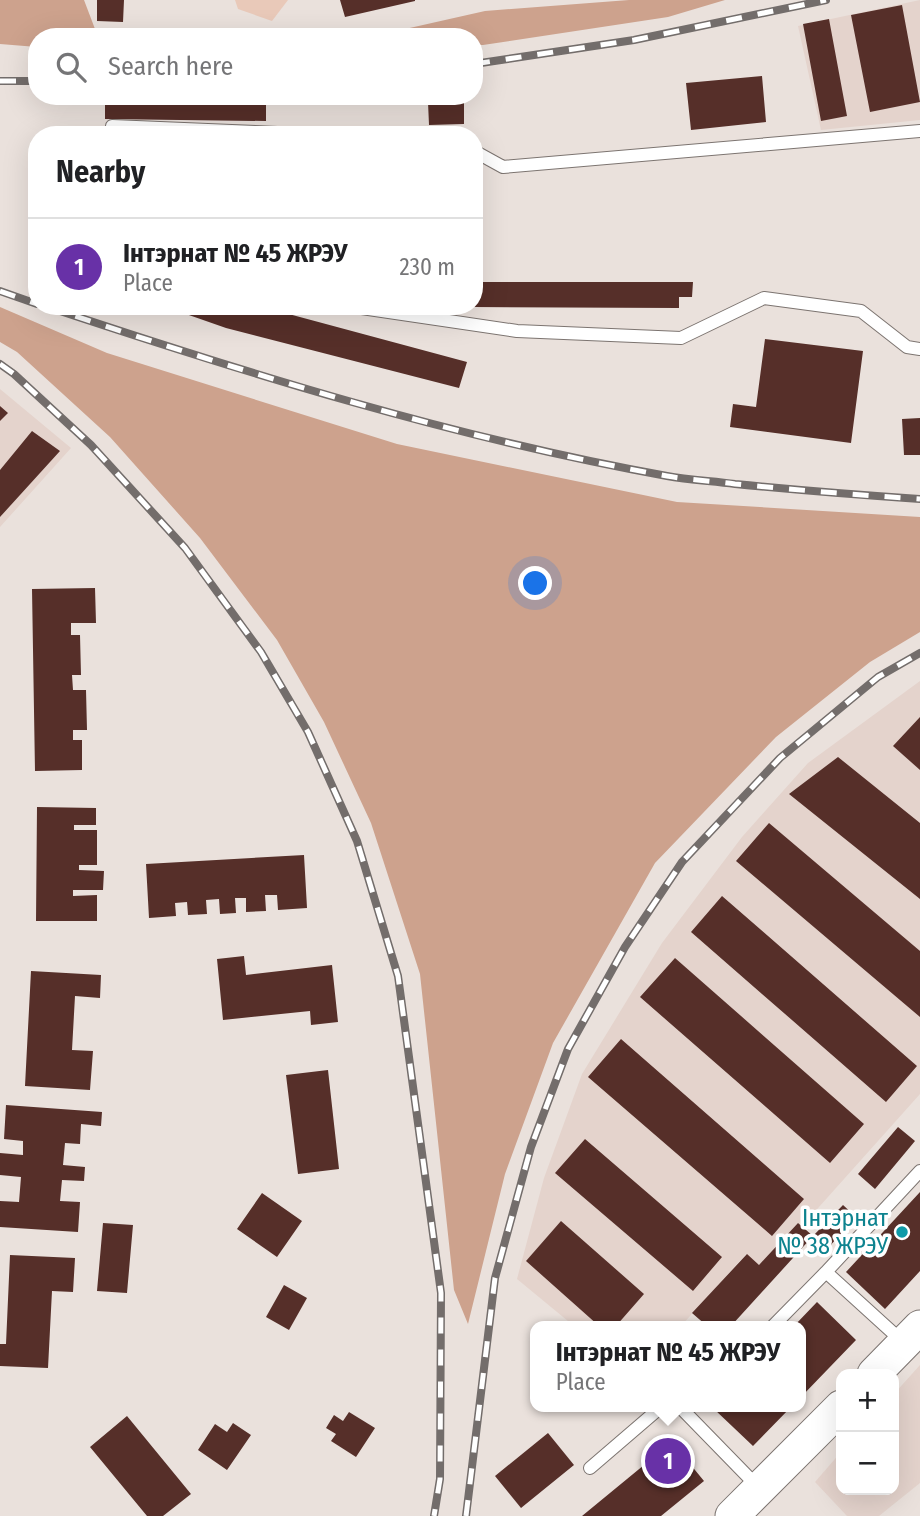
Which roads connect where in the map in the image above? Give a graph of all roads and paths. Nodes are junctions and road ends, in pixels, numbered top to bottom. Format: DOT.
graph roads {
  1 [pos="112,125"];
  2 [pos="133,126"];
  3 [pos="920,131"];
  4 [pos="483,156"];
  5 [pos="409,315"];
  6 [pos="920,349"];
  7 [pos="920,1171"];
  8 [pos="826,1272"];
  9 [pos="779,1321"];
  10 [pos="912,1335"];
  11 [pos="879,1369"];
  12 [pos="655,1412"];
  13 [pos="691,1412"];
  14 [pos="836,1412"];
  15 [pos="590,1468"];
  16 [pos="760,1490"];
  17 [pos="732,1516"];
  1 -- 2 [label="lane"];
  3 -- 4 [label="lane"];
  5 -- 6 [label="lane"];
  7 -- 8 [label="lane"];
  8 -- 9 [label="lane"];
  8 -- 10 [label="lane"];
  10 -- 11 [label="street"];
  12 -- 15 [label="lane"];
  13 -- 16 [label="lane"];
  14 -- 16 [label="street"];
  16 -- 17 [label="street"];
}
